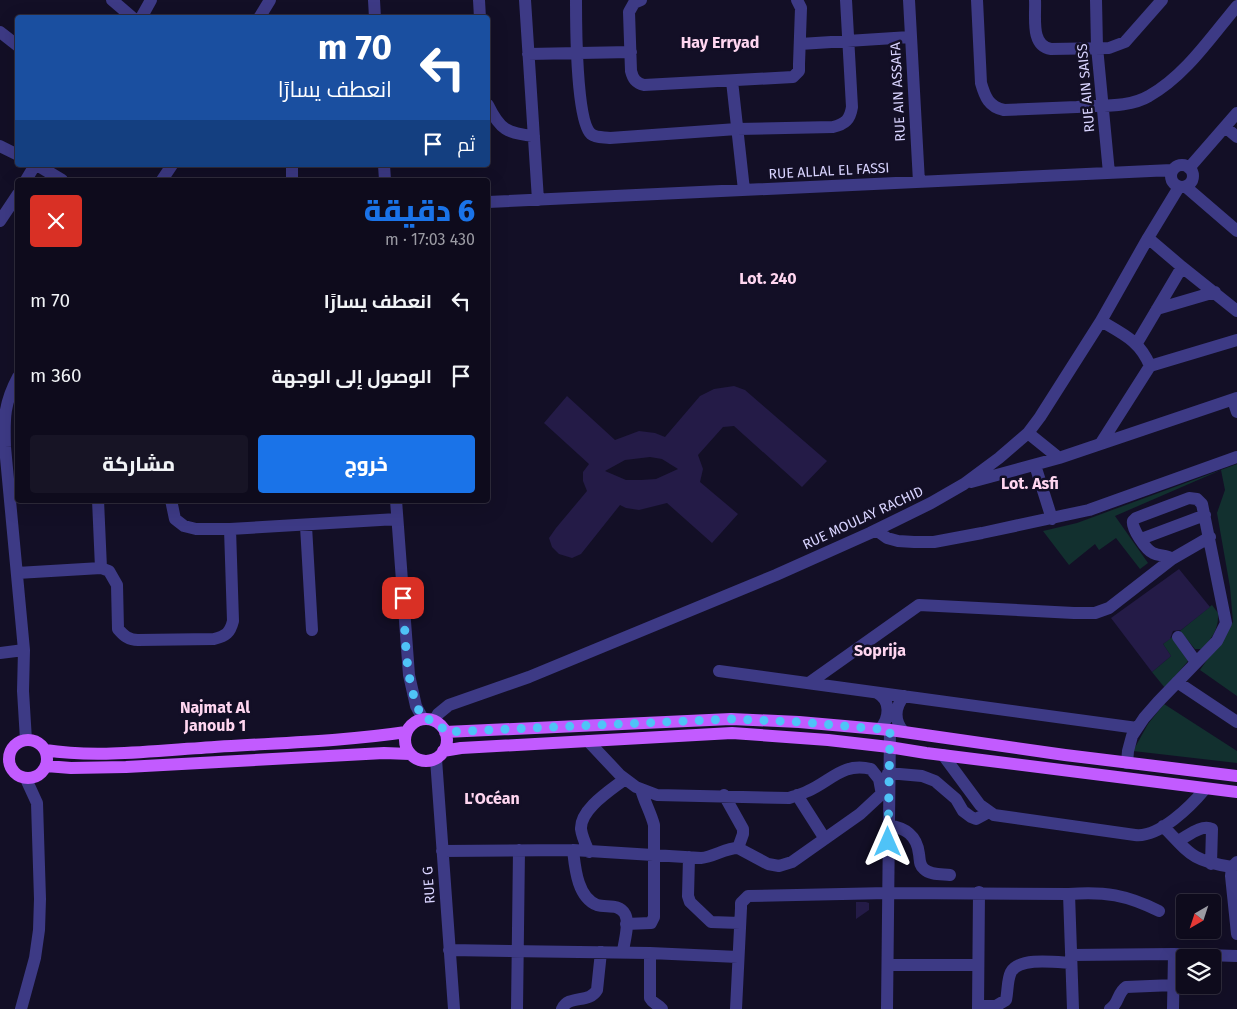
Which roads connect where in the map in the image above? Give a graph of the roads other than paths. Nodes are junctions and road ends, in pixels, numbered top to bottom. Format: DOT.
graph roads {
  1 [pos="112,0"];
  2 [pos="151,0"];
  3 [pos="270,0"];
  4 [pos="374,0"];
  5 [pos="478,0"];
  6 [pos="525,0"];
  7 [pos="576,0"];
  8 [pos="641,0"];
  9 [pos="797,0"];
  10 [pos="846,0"];
  11 [pos="909,0"];
  12 [pos="977,0"];
  13 [pos="1035,0"];
  14 [pos="1096,0"];
  15 [pos="1162,0"];
  16 [pos="1237,6"];
  17 [pos="130,15"];
  18 [pos="143,15"];
  19 [pos="262,15"];
  20 [pos="375,15"];
  21 [pos="480,15"];
  22 [pos="0,32"];
  23 [pos="910,37"];
  24 [pos="847,40"];
  25 [pos="15,44"];
  26 [pos="800,44"];
  27 [pos="1097,47"];
  28 [pos="631,52"];
  29 [pos="576,53"];
  30 [pos="528,54"];
  31 [pos="732,81"];
  32 [pos="1102,105"];
  33 [pos="490,109"];
  34 [pos="1237,113"];
  35 [pos="1225,127"];
  36 [pos="737,129"];
  37 [pos="534,136"];
  38 [pos="1237,137"];
  39 [pos="0,146"];
  40 [pos="15,154"];
  41 [pos="35,167"];
  42 [pos="39,167"];
  43 [pos="1189,168"];
  44 [pos="1172,170"];
  45 [pos="1109,173"];
  46 [pos="27,178"];
  47 [pos="59,178"];
  48 [pos="919,182"];
  49 [pos="1182,187"];
  50 [pos="744,190"];
  51 [pos="15,198"];
  52 [pos="538,200"];
  53 [pos="490,202"];
  54 [pos="0,221"];
  55 [pos="1237,231"];
  56 [pos="1148,238"];
  57 [pos="1182,266"];
  58 [pos="1215,292"];
  59 [pos="1157,309"];
  60 [pos="1237,311"];
  61 [pos="1101,321"];
  62 [pos="1237,340"];
  63 [pos="1137,343"];
  64 [pos="1150,366"];
  65 [pos="15,384"];
  66 [pos="1236,403"];
  67 [pos="1028,433"];
  68 [pos="1101,443"];
  69 [pos="1237,457"];
  70 [pos="1059,458"];
  71 [pos="1035,465"];
  72 [pos="964,484"];
  73 [pos="98,503"];
  74 [pos="172,503"];
  75 [pos="396,503"];
  76 [pos="1204,514"];
  77 [pos="397,519"];
  78 [pos="1052,519"];
  79 [pos="306,526"];
  80 [pos="230,529"];
  81 [pos="876,530"];
  82 [pos="1210,537"];
  83 [pos="1141,539"];
  84 [pos="1172,559"];
  85 [pos="101,568"];
  86 [pos="17,573"];
  87 [pos="312,630"];
  88 [pos="1178,637"];
  89 [pos="24,650"];
  90 [pos="0,653"];
  91 [pos="1196,662"];
  92 [pos="719,671"];
  93 [pos="1177,682"];
  94 [pos="809,683"];
  95 [pos="877,692"];
  96 [pos="904,696"];
  97 [pos="429,720"];
  98 [pos="1237,722"];
  99 [pos="1137,728"];
  100 [pos="885,729"];
  101 [pos="903,731"];
  102 [pos="406,732"];
  103 [pos="445,732"];
  104 [pos="26,740"];
  105 [pos="588,741"];
  106 [pos="888,747"];
  107 [pos="45,750"];
  108 [pos="4,753"];
  109 [pos="410,754"];
  110 [pos="440,755"];
  111 [pos="943,755"];
  112 [pos="1127,763"];
  113 [pos="46,766"];
  114 [pos="6,772"];
  115 [pos="888,773"];
  116 [pos="1237,776"];
  117 [pos="26,779"];
  118 [pos="625,779"];
  119 [pos="641,789"];
  120 [pos="1205,789"];
  121 [pos="885,792"];
  122 [pos="1237,792"];
  123 [pos="724,795"];
  124 [pos="797,795"];
  125 [pos="989,812"];
  126 [pos="888,825"];
  127 [pos="1163,826"];
  128 [pos="825,839"];
  129 [pos="1178,841"];
  130 [pos="738,848"];
  131 [pos="519,850"];
  132 [pos="573,850"];
  133 [pos="442,851"];
  134 [pos="589,852"];
  135 [pos="654,855"];
  136 [pos="689,857"];
  137 [pos="1211,864"];
  138 [pos="1235,865"];
  139 [pos="950,875"];
  140 [pos="888,892"];
  141 [pos="979,892"];
  142 [pos="1069,894"];
  143 [pos="1159,910"];
  144 [pos="1236,914"];
  145 [pos="740,923"];
  146 [pos="626,924"];
  147 [pos="1237,934"];
  148 [pos="449,950"];
  149 [pos="518,951"];
  150 [pos="602,952"];
  151 [pos="623,952"];
  152 [pos="650,953"];
  153 [pos="1174,954"];
  154 [pos="1237,956"];
  155 [pos="738,957"];
  156 [pos="1071,959"];
  157 [pos="888,965"];
  158 [pos="978,966"];
  159 [pos="1174,985"];
  160 [pos="978,1008"];
  161 [pos="21,1009"];
  162 [pos="454,1009"];
  163 [pos="517,1009"];
  164 [pos="562,1009"];
  165 [pos="662,1009"];
  166 [pos="736,1009"];
  167 [pos="887,1009"];
  168 [pos="1073,1009"];
  169 [pos="1110,1009"];
  170 [pos="1173,1009"];
  1 -- 17 [label="street"];
  2 -- 18 [label="street"];
  3 -- 19 [label="street"];
  4 -- 20 [label="street"];
  5 -- 21 [label="street"];
  6 -- 30 [label="street"];
  7 -- 29 [label="street"];
  8 -- 28 [label="street"];
  9 -- 26 [label="street"];
  10 -- 24 [label="street"];
  11 -- 23 [label="street, RUE AIN ASSAFA"];
  12 -- 32 [label="street"];
  13 -- 27 [label="street"];
  14 -- 27 [label="street, RUE AIN SAISS"];
  15 -- 27 [label="street"];
  16 -- 32 [label="street"];
  22 -- 25 [label="street"];
  23 -- 24 [label="street"];
  23 -- 48 [label="street, RUE AIN ASSAFA"];
  24 -- 26 [label="street"];
  24 -- 36 [label="street"];
  26 -- 31 [label="street"];
  27 -- 32 [label="street, RUE AIN SAISS"];
  28 -- 29 [label="street"];
  28 -- 31 [label="street"];
  29 -- 30 [label="street"];
  29 -- 36 [label="street"];
  30 -- 37 [label="street"];
  31 -- 36 [label="street"];
  32 -- 45 [label="street, RUE AIN SAISS"];
  33 -- 37 [label="street"];
  34 -- 35 [label="street"];
  35 -- 38 [label="street"];
  35 -- 43 [label="street"];
  36 -- 50 [label="street"];
  37 -- 52 [label="street"];
  39 -- 40 [label="street"];
  41 -- 46 [label="street"];
  42 -- 47 [label="street"];
  43 -- 44 [label="street"];
  43 -- 49 [label="street"];
  44 -- 45 [label="street, RUE ALLAL EL FASSI"];
  44 -- 49 [label="street"];
  45 -- 48 [label="street, RUE ALLAL EL FASSI"];
  48 -- 50 [label="street, RUE ALLAL EL FASSI"];
  49 -- 55 [label="street"];
  49 -- 56 [label="street, RUE MOULAY RACHID"];
  50 -- 52 [label="street, RUE ALLAL EL FASSI"];
  51 -- 54 [label="street"];
  52 -- 53 [label="street, RUE ALLAL EL FASSI"];
  56 -- 57 [label="street"];
  56 -- 61 [label="street, RUE MOULAY RACHID"];
  57 -- 58 [label="street"];
  57 -- 59 [label="street"];
  58 -- 59 [label="street"];
  58 -- 60 [label="street"];
  59 -- 63 [label="street"];
  61 -- 63 [label="street"];
  61 -- 67 [label="street, RUE MOULAY RACHID"];
  62 -- 64 [label="street"];
  63 -- 64 [label="street"];
  64 -- 68 [label="street"];
  65 -- 86 [label="street"];
  66 -- 68 [label="street"];
  67 -- 70 [label="street"];
  67 -- 72 [label="street, RUE MOULAY RACHID"];
  68 -- 70 [label="street"];
  69 -- 78 [label="street"];
  70 -- 71 [label="street"];
  71 -- 72 [label="street"];
  71 -- 78 [label="street"];
  72 -- 81 [label="street, RUE MOULAY RACHID"];
  73 -- 85 [label="street"];
  74 -- 80 [label="street"];
  75 -- 77 [label="street"];
  76 -- 82 [label="street"];
  76 -- 83 [label="street"];
  76 -- 83 [label="street"];
  77 -- 79 [label="street"];
  77 -- 97 [label="street"];
  78 -- 81 [label="street"];
  79 -- 80 [label="street"];
  79 -- 87 [label="street"];
  80 -- 85 [label="street"];
  81 -- 97 [label="street, RUE MOULAY RACHID"];
  82 -- 84 [label="street"];
  82 -- 91 [label="street"];
  83 -- 84 [label="street"];
  84 -- 94 [label="street"];
  85 -- 86 [label="street"];
  86 -- 89 [label="street"];
  88 -- 91 [label="street"];
  89 -- 90 [label="street"];
  89 -- 104 [label="street"];
  91 -- 93 [label="street"];
  92 -- 94 [label="street"];
  93 -- 98 [label="street"];
  93 -- 99 [label="street"];
  94 -- 95 [label="street"];
  95 -- 96 [label="street"];
  95 -- 100 [label="street"];
  96 -- 99 [label="street"];
  96 -- 101 [label="street"];
  97 -- 102 [label="main road"];
  97 -- 103 [label="main road"];
  99 -- 112 [label="street"];
  100 -- 101 [label="main road"];
  100 -- 103 [label="main road"];
  100 -- 106 [label="street"];
  101 -- 112 [label="main road"];
  102 -- 107 [label="main road"];
  102 -- 109 [label="main road"];
  103 -- 110 [label="main road"];
  104 -- 107 [label="main road"];
  104 -- 108 [label="main road"];
  105 -- 106 [label="main road"];
  105 -- 110 [label="main road"];
  105 -- 118 [label="street"];
  106 -- 111 [label="main road"];
  106 -- 115 [label="street"];
  107 -- 113 [label="main road"];
  108 -- 114 [label="main road"];
  109 -- 110 [label="main road"];
  109 -- 113 [label="main road"];
  110 -- 133 [label="street, RUE G"];
  111 -- 120 [label="main road"];
  111 -- 125 [label="street"];
  112 -- 116 [label="main road"];
  113 -- 117 [label="main road"];
  114 -- 117 [label="main road"];
  115 -- 121 [label="street"];
  115 -- 125 [label="street"];
  117 -- 161 [label="street"];
  118 -- 119 [label="street"];
  118 -- 134 [label="street"];
  119 -- 123 [label="street"];
  119 -- 135 [label="street"];
  120 -- 122 [label="main road"];
  120 -- 127 [label="street"];
  121 -- 124 [label="street"];
  121 -- 126 [label="street"];
  121 -- 128 [label="street"];
  123 -- 124 [label="street"];
  123 -- 130 [label="street"];
  124 -- 128 [label="street"];
  125 -- 127 [label="street"];
  126 -- 139 [label="street"];
  126 -- 140 [label="street"];
  127 -- 129 [label="street"];
  128 -- 130 [label="street"];
  129 -- 137 [label="street"];
  129 -- 137 [label="street"];
  130 -- 136 [label="street"];
  131 -- 132 [label="street"];
  131 -- 133 [label="street"];
  131 -- 149 [label="street"];
  132 -- 134 [label="street"];
  132 -- 146 [label="street"];
  133 -- 148 [label="street, RUE G"];
  134 -- 135 [label="street"];
  135 -- 136 [label="street"];
  135 -- 146 [label="street"];
  136 -- 145 [label="street"];
  137 -- 138 [label="street"];
  138 -- 144 [label="street"];
  140 -- 141 [label="street"];
  140 -- 145 [label="street"];
  140 -- 157 [label="street"];
  141 -- 142 [label="street"];
  141 -- 158 [label="street"];
  142 -- 143 [label="street"];
  142 -- 156 [label="street"];
  144 -- 147 [label="street"];
  145 -- 155 [label="street"];
  146 -- 151 [label="street"];
  148 -- 149 [label="street"];
  148 -- 162 [label="street, RUE G"];
  149 -- 150 [label="street"];
  149 -- 163 [label="street"];
  150 -- 151 [label="street"];
  150 -- 164 [label="street"];
  151 -- 152 [label="street"];
  152 -- 155 [label="street"];
  152 -- 165 [label="street"];
  153 -- 154 [label="street"];
  153 -- 156 [label="street"];
  153 -- 159 [label="street"];
  155 -- 166 [label="street"];
  156 -- 160 [label="street"];
  156 -- 168 [label="street"];
  157 -- 158 [label="street"];
  157 -- 167 [label="street"];
  158 -- 160 [label="street"];
  159 -- 169 [label="street"];
  159 -- 170 [label="street"];
}
